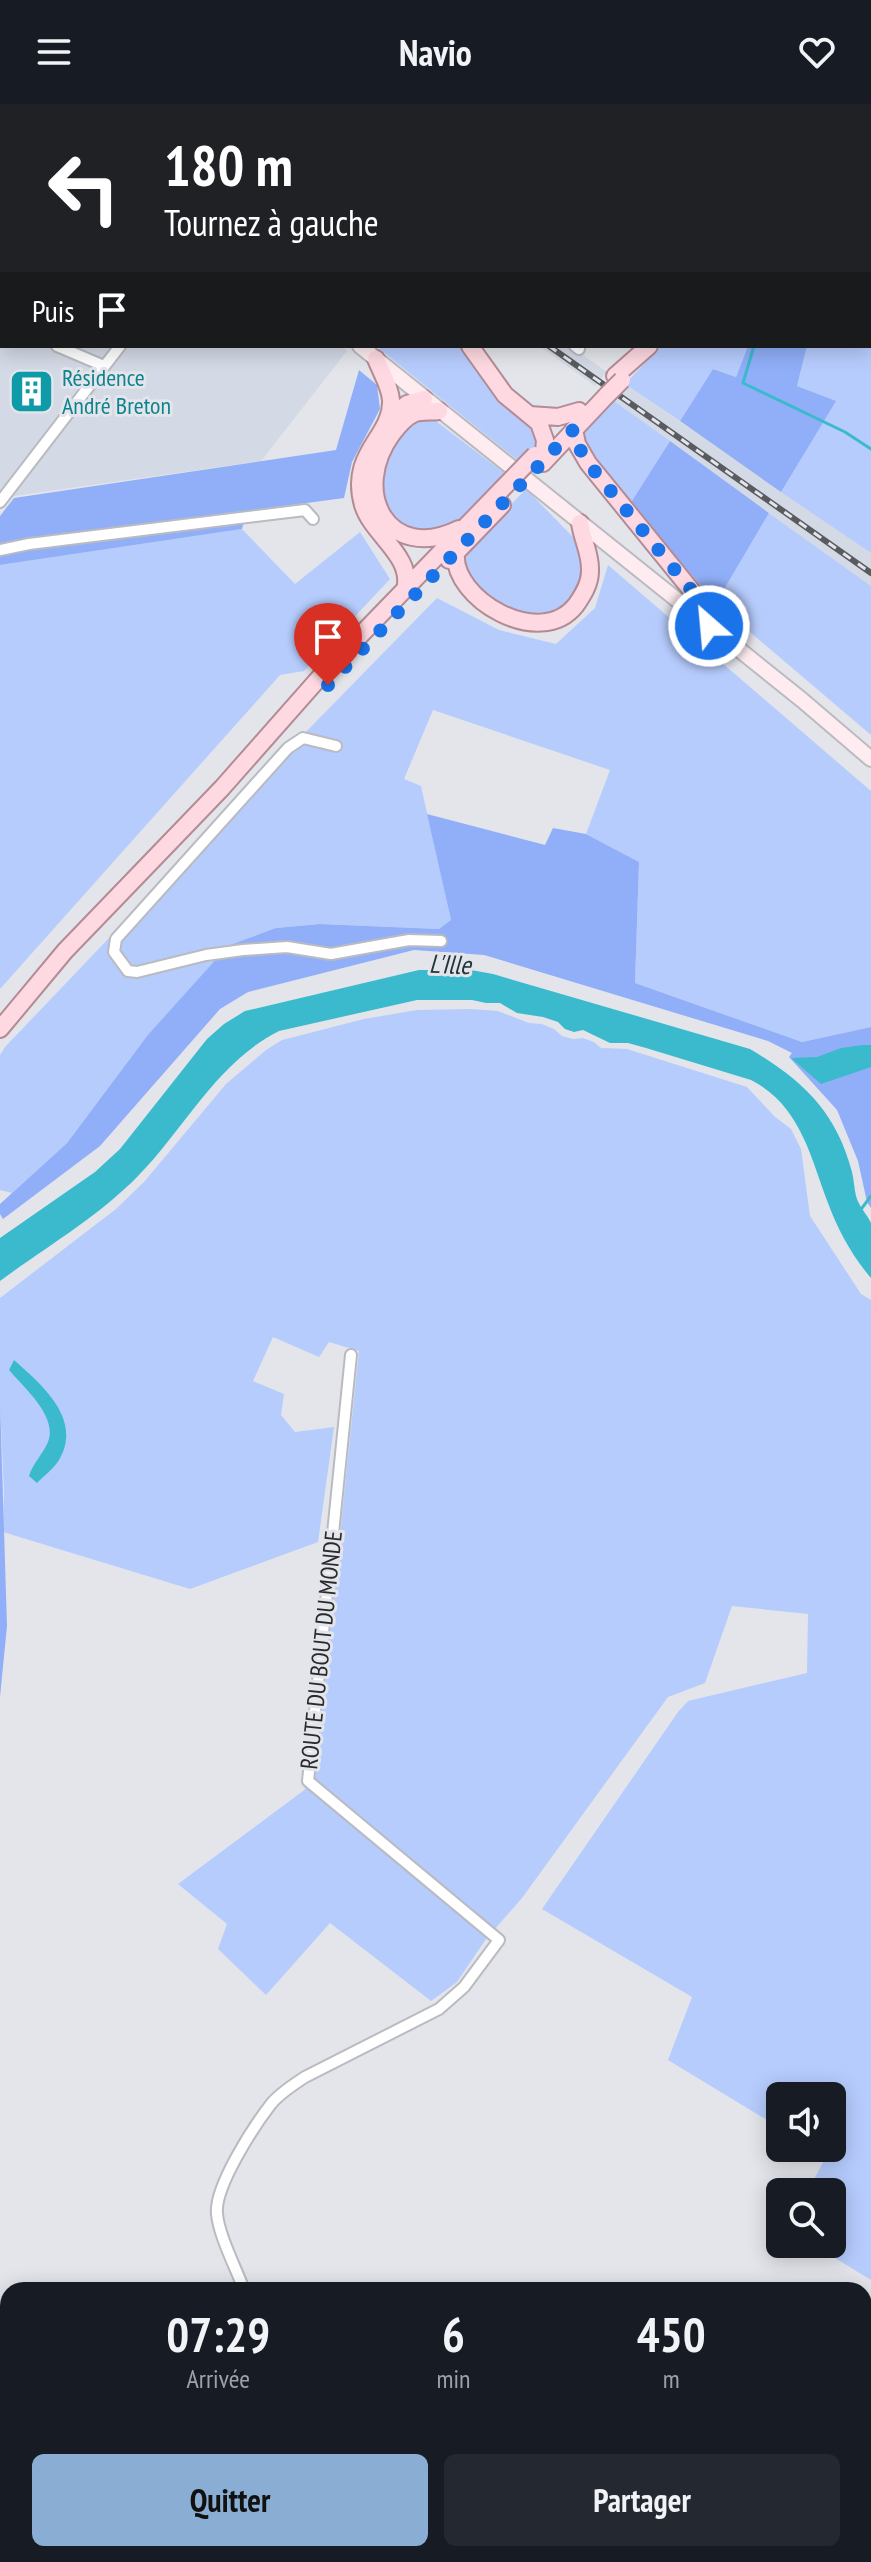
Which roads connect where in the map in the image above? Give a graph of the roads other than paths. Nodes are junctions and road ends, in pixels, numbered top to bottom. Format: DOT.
graph roads {
  1 [pos="62,348"];
  2 [pos="118,348"];
  3 [pos="362,348"];
  4 [pos="471,348"];
  5 [pos="647,348"];
  6 [pos="376,359"];
  7 [pos="104,366"];
  8 [pos="604,393"];
  9 [pos="424,399"];
  10 [pos="439,411"];
  11 [pos="579,411"];
  12 [pos="530,415"];
  13 [pos="387,420"];
  14 [pos="574,429"];
  15 [pos="541,455"];
  16 [pos="505,494"];
  17 [pos="0,502"];
  18 [pos="313,519"];
  19 [pos="580,523"];
  20 [pos="467,524"];
  21 [pos="411,536"];
  22 [pos="0,550"];
  23 [pos="456,553"];
  24 [pos="426,568"];
  25 [pos="408,594"];
  26 [pos="709,626"];
  27 [pos="336,746"];
  28 [pos="871,759"];
  29 [pos="441,941"];
  30 [pos="0,1029"];
  31 [pos="351,1355"];
  32 [pos="241,2282"];
  1 -- 7 [label="street"];
  2 -- 7 [label="street"];
  3 -- 6 [label="main road"];
  4 -- 12 [label="main road"];
  5 -- 8 [label="main road"];
  6 -- 9 [label="main road"];
  6 -- 13 [label="main road"];
  7 -- 17 [label="street"];
  8 -- 11 [label="main road"];
  8 -- 14 [label="main road"];
  9 -- 10 [label="main road"];
  9 -- 13 [label="main road"];
  10 -- 19 [label="main road"];
  10 -- 21 [label="main road"];
  11 -- 12 [label="main road"];
  11 -- 15 [label="main road"];
  12 -- 15 [label="main road"];
  13 -- 25 [label="main road"];
  14 -- 15 [label="main road"];
  14 -- 26 [label="main road"];
  15 -- 16 [label="main road, bridge"];
  16 -- 20 [label="main road"];
  16 -- 23 [label="main road"];
  18 -- 22 [label="street"];
  19 -- 23 [label="main road"];
  19 -- 26 [label="main road"];
  20 -- 21 [label="main road"];
  20 -- 24 [label="main road"];
  21 -- 24 [label="main road"];
  23 -- 25 [label="main road"];
  24 -- 25 [label="main road"];
  25 -- 30 [label="main road"];
  26 -- 28 [label="main road"];
  27 -- 29 [label="street"];
  31 -- 32 [label="street, ROUTE DU BOUT DU MONDE"];
}
